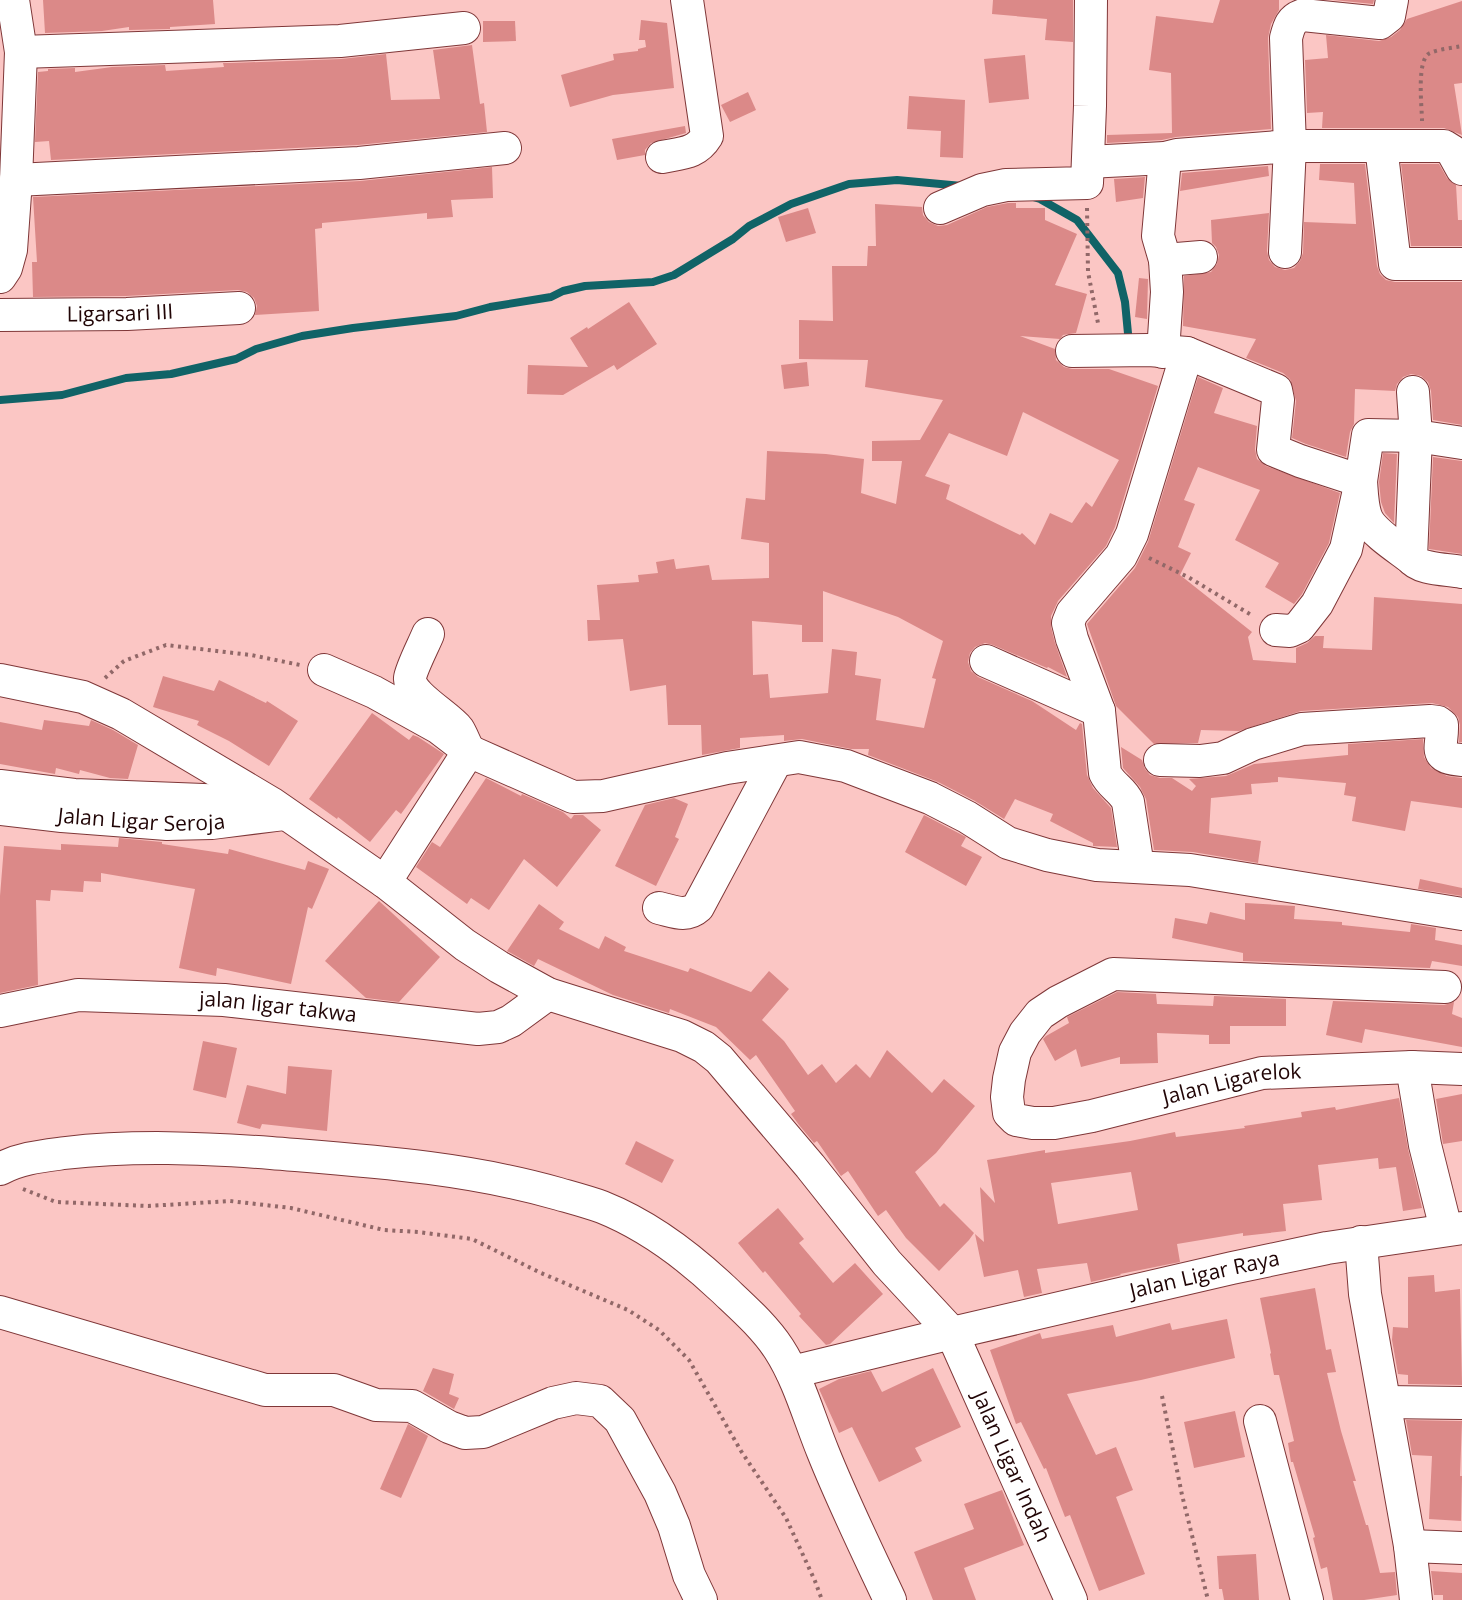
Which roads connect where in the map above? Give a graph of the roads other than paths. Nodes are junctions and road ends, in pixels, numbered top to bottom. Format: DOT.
graph roads {
  1 [pos="13,0"];
  2 [pos="687,0"];
  3 [pos="1091,0"];
  4 [pos="1392,0"];
  5 [pos="464,28"];
  6 [pos="21,52"];
  7 [pos="1290,146"];
  8 [pos="1382,146"];
  9 [pos="505,148"];
  10 [pos="662,157"];
  11 [pos="1165,158"];
  12 [pos="1462,169"];
  13 [pos="1087,173"];
  14 [pos="16,180"];
  15 [pos="940,208"];
  16 [pos="1285,252"];
  17 [pos="1201,257"];
  18 [pos="1165,260"];
  19 [pos="1462,264"];
  20 [pos="0,277"];
  21 [pos="239,308"];
  22 [pos="0,315"];
  23 [pos="1072,351"];
  24 [pos="1175,352"];
  25 [pos="1413,392"];
  26 [pos="1416,436"];
  27 [pos="1462,443"];
  28 [pos="1361,480"];
  29 [pos="1411,558"];
  30 [pos="1462,572"];
  31 [pos="1276,630"];
  32 [pos="428,634"];
  33 [pos="986,661"];
  34 [pos="324,670"];
  35 [pos="0,680"];
  36 [pos="1099,711"];
  37 [pos="469,750"];
  38 [pos="1160,760"];
  39 [pos="1462,760"];
  40 [pos="777,761"];
  41 [pos="0,786"];
  42 [pos="277,808"];
  43 [pos="0,809"];
  44 [pos="1138,867"];
  45 [pos="385,882"];
  46 [pos="659,908"];
  47 [pos="1462,914"];
  48 [pos="1445,987"];
  49 [pos="548,994"];
  50 [pos="0,1011"];
  51 [pos="1412,1067"];
  52 [pos="1462,1069"];
  53 [pos="9,1178"];
  54 [pos="1454,1229"];
  55 [pos="1361,1242"];
  56 [pos="0,1312"];
  57 [pos="952,1333"];
  58 [pos="792,1372"];
  59 [pos="1385,1402"];
  60 [pos="1462,1403"];
  61 [pos="1260,1422"];
  62 [pos="1410,1546"];
  63 [pos="1462,1548"];
  64 [pos="701,1600"];
  65 [pos="890,1600"];
  66 [pos="1071,1600"];
  67 [pos="1307,1600"];
  68 [pos="1416,1600"];
  1 -- 6 [label="street"];
  2 -- 10 [label="street"];
  3 -- 13 [label="street"];
  4 -- 7 [label="street"];
  5 -- 6 [label="street"];
  6 -- 14 [label="street"];
  7 -- 8 [label="street"];
  7 -- 11 [label="street"];
  7 -- 16 [label="street"];
  8 -- 12 [label="street"];
  8 -- 19 [label="street"];
  9 -- 14 [label="street"];
  11 -- 13 [label="street"];
  11 -- 18 [label="street"];
  13 -- 15 [label="street"];
  14 -- 20 [label="street"];
  17 -- 18 [label="street"];
  18 -- 24 [label="street"];
  21 -- 22 [label="street, Ligarsari III"];
  23 -- 24 [label="street"];
  24 -- 28 [label="street"];
  24 -- 36 [label="street"];
  25 -- 26 [label="street"];
  26 -- 27 [label="street"];
  26 -- 28 [label="street"];
  26 -- 29 [label="street"];
  28 -- 29 [label="street"];
  28 -- 31 [label="street"];
  29 -- 30 [label="street"];
  32 -- 37 [label="street"];
  33 -- 36 [label="street"];
  34 -- 37 [label="street"];
  35 -- 42 [label="street, Jalan Ligar Indah"];
  36 -- 44 [label="street"];
  37 -- 40 [label="street"];
  37 -- 45 [label="street"];
  38 -- 39 [label="street"];
  40 -- 44 [label="street"];
  40 -- 46 [label="street"];
  41 -- 42 [label="street"];
  42 -- 43 [label="street, Jalan Ligar Seroja"];
  42 -- 45 [label="street, Jalan Ligar Indah"];
  44 -- 47 [label="street"];
  45 -- 49 [label="street, Jalan Ligar Indah"];
  48 -- 51 [label="street, Jalan Ligarelok"];
  49 -- 50 [label="street, jalan ligar takwa"];
  49 -- 57 [label="street, Jalan Ligar Indah"];
  51 -- 52 [label="street, Jalan Ligarelok"];
  51 -- 54 [label="street"];
  53 -- 58 [label="street"];
  54 -- 55 [label="street, Jalan Ligar Raya"];
  55 -- 57 [label="street, Jalan Ligar Raya"];
  55 -- 59 [label="street"];
  56 -- 64 [label="street"];
  57 -- 58 [label="street, Jalan Ligar Raya"];
  57 -- 66 [label="street, Jalan Ligar Indah"];
  58 -- 65 [label="street"];
  59 -- 60 [label="street"];
  59 -- 62 [label="street"];
  61 -- 67 [label="street"];
  62 -- 63 [label="street"];
  62 -- 68 [label="street"];
}
